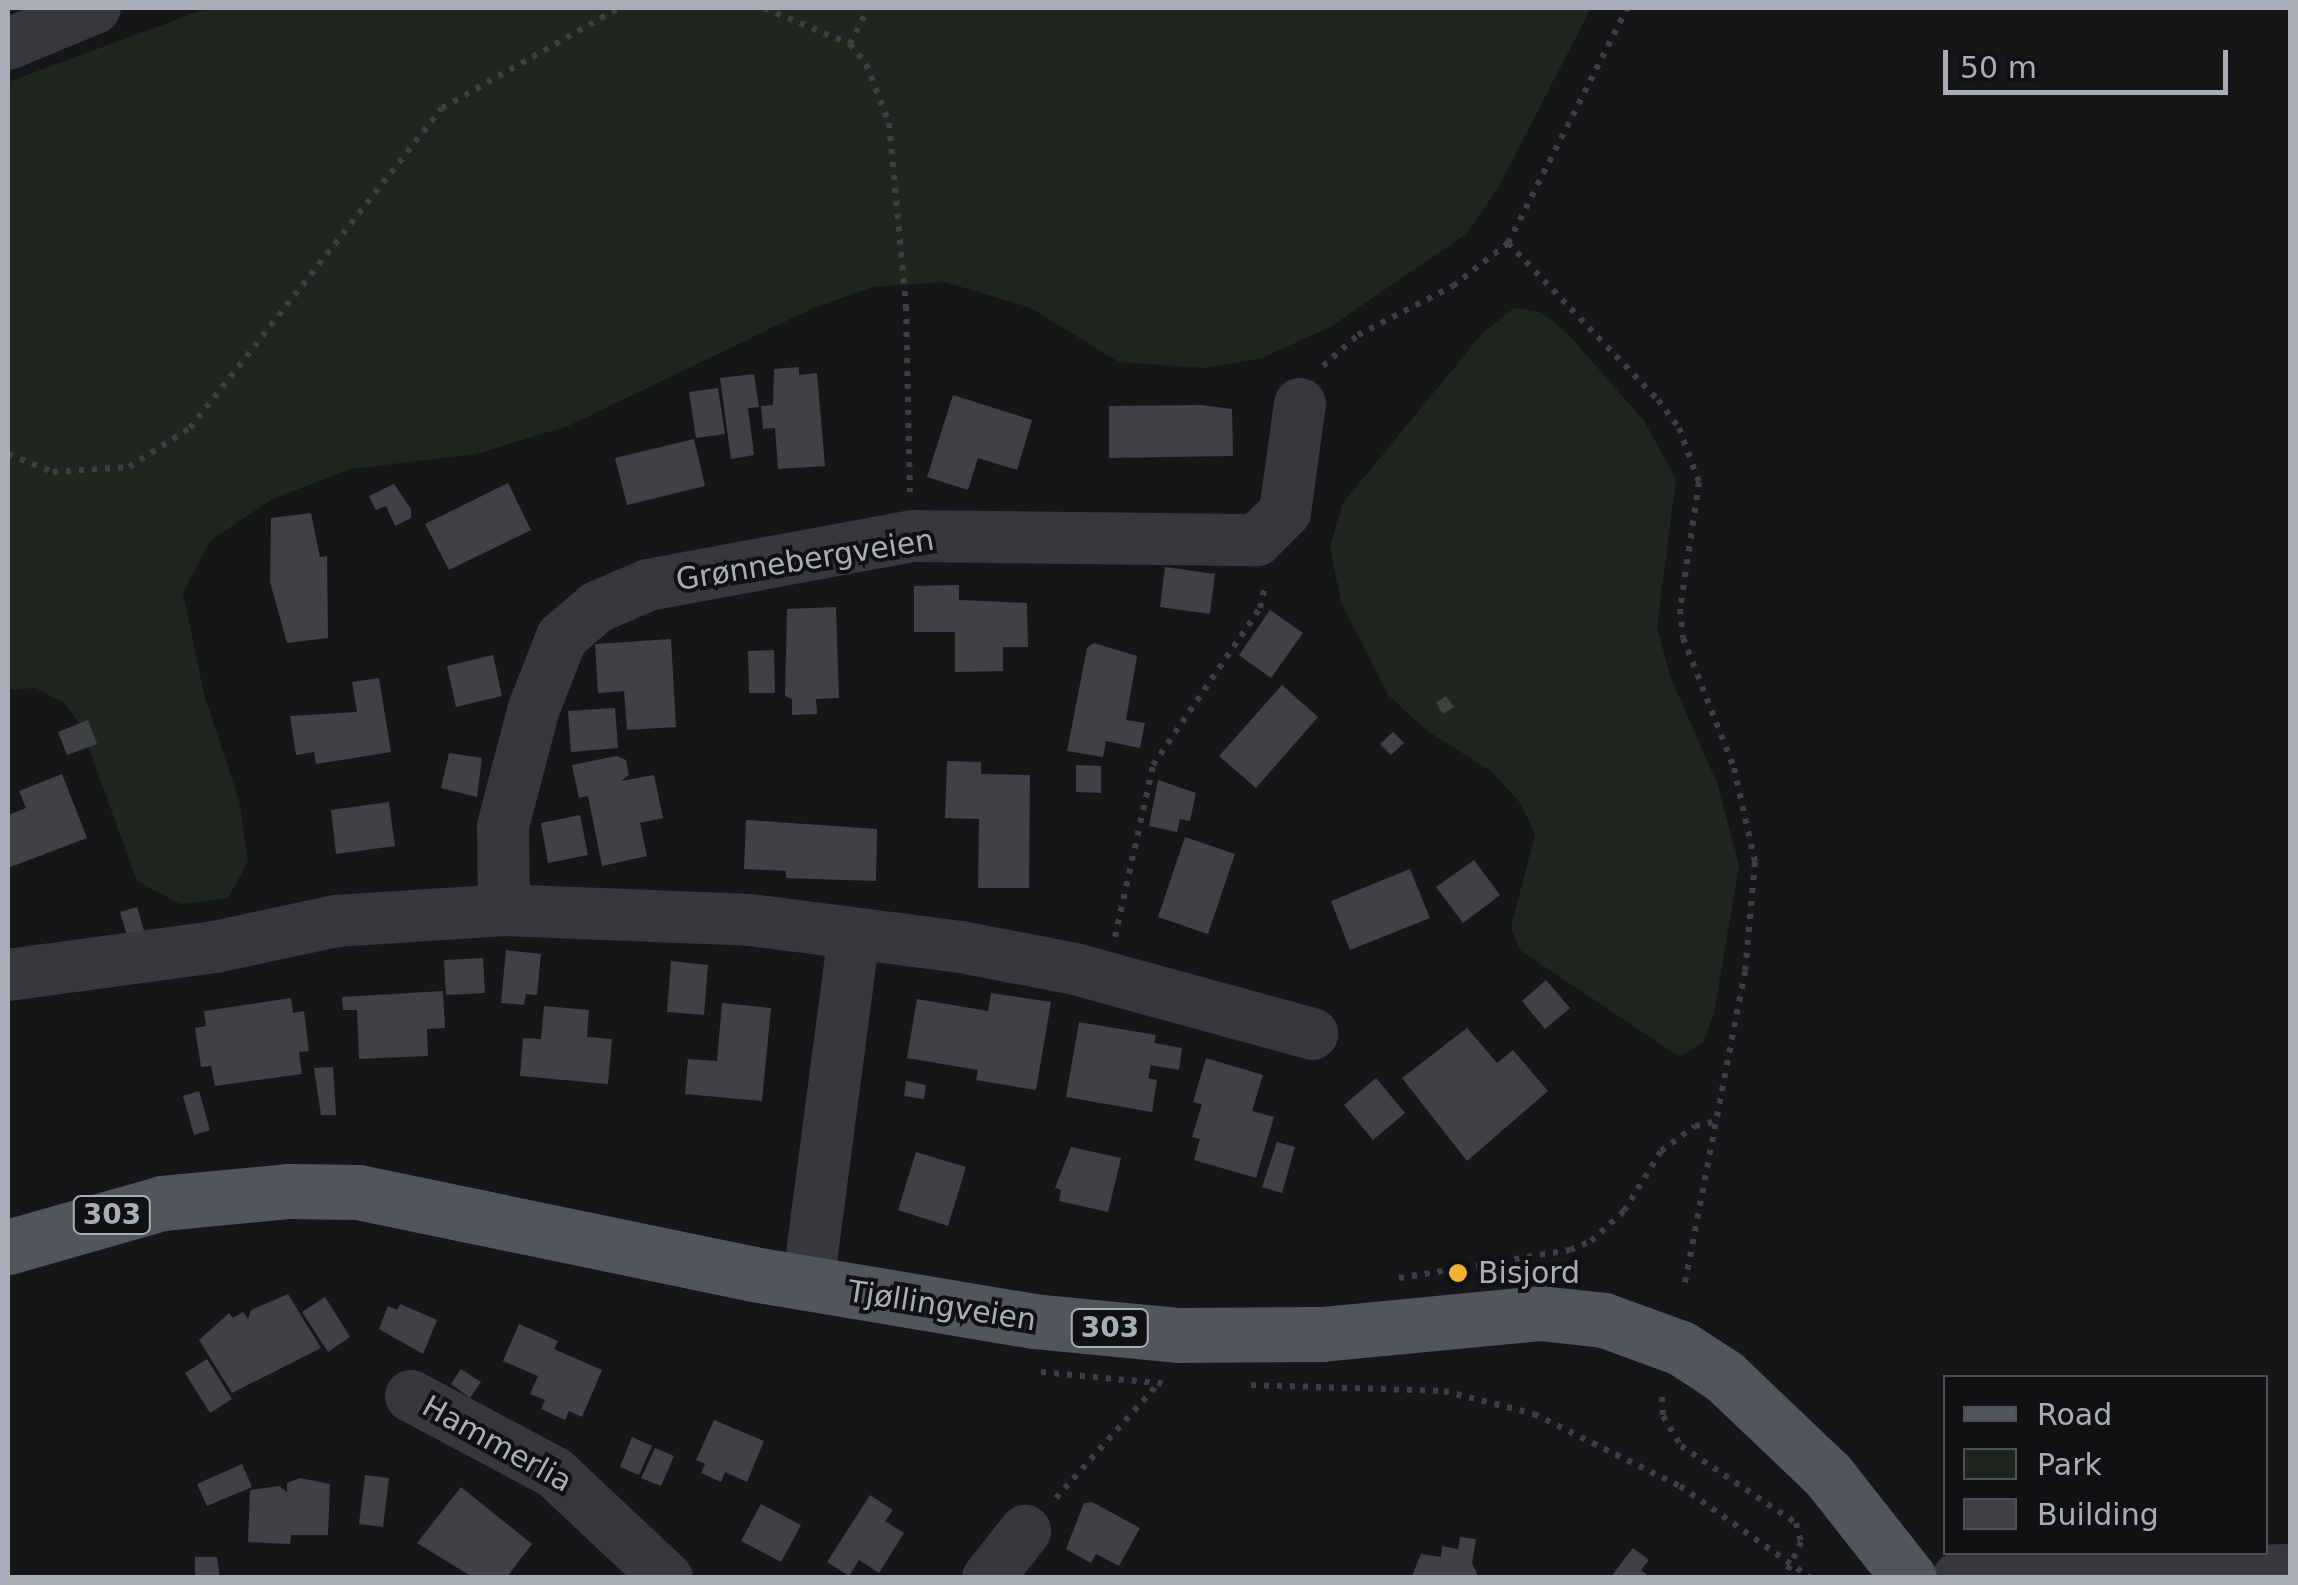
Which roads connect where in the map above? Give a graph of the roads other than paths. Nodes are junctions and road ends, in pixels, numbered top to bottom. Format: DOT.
graph roads {
  1 [pos="96,8"];
  2 [pos="8,44"];
  3 [pos="1300,404"];
  4 [pos="504,910"];
  5 [pos="854,934"];
  6 [pos="8,975"];
  7 [pos="1312,1034"];
  8 [pos="8,1247"];
  9 [pos="808,1284"];
  10 [pos="411,1396"];
  11 [pos="1025,1531"];
  12 [pos="2290,1570"];
  13 [pos="667,1578"];
  14 [pos="988,1578"];
  15 [pos="1909,1578"];
  16 [pos="1958,1578"];
  1 -- 2 [label="street"];
  3 -- 4 [label="street, Grønnebergveien"];
  4 -- 5 [label="street"];
  4 -- 6 [label="street"];
  5 -- 7 [label="street"];
  5 -- 9 [label="street"];
  8 -- 9 [label="main road, Tjøllingveien / 303"];
  9 -- 15 [label="main road, Tjøllingveien / 303"];
  10 -- 13 [label="street, Hammerlia"];
  11 -- 14 [label="street"];
  12 -- 16 [label="street"];
}
